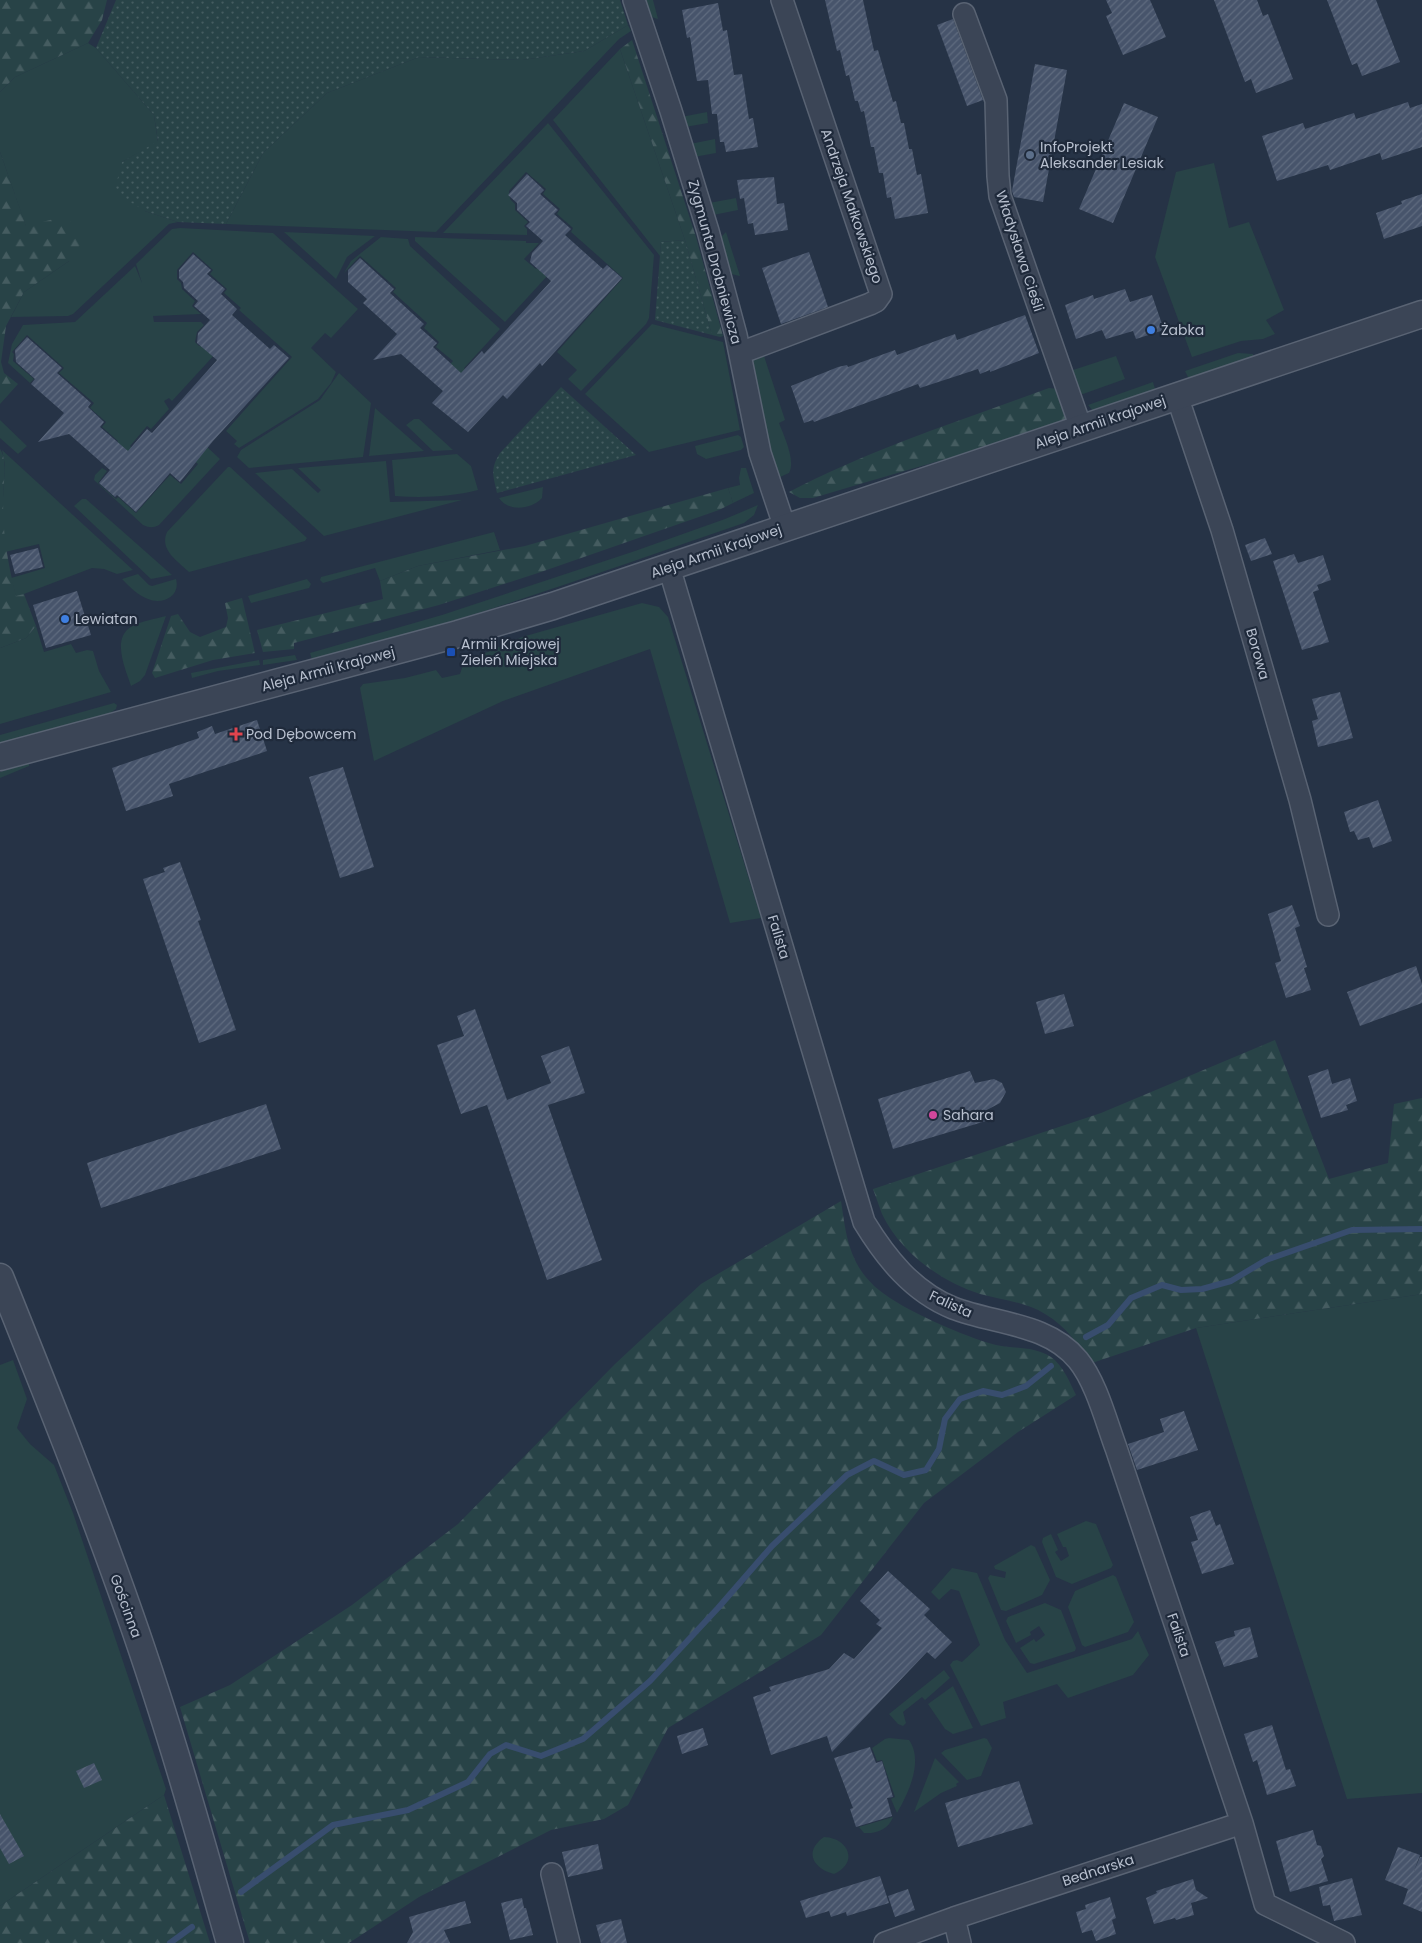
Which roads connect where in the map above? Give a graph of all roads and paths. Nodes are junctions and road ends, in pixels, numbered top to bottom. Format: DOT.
graph roads {
  1 [pos="634,0"];
  2 [pos="782,0"];
  3 [pos="964,14"];
  4 [pos="1422,314"];
  5 [pos="740,353"];
  6 [pos="1177,396"];
  7 [pos="1082,428"];
  8 [pos="785,528"];
  9 [pos="669,567"];
  10 [pos="0,757"];
  11 [pos="1328,915"];
  12 [pos="0,1277"];
  13 [pos="1242,1823"];
  14 [pos="552,1874"];
  15 [pos="954,1918"];
  16 [pos="230,1943"];
  17 [pos="570,1943"];
  18 [pos="885,1943"];
  19 [pos="960,1943"];
  20 [pos="1344,1943"];
  1 -- 5 [label="street, Zygmunta Drobniewicza"];
  2 -- 5 [label="street, Andrzeja Małkowskiego"];
  3 -- 7 [label="street, Władysława Cieśli"];
  4 -- 6 [label="street, Aleja Armii Krajowej"];
  5 -- 8 [label="street, Zygmunta Drobniewicza"];
  6 -- 7 [label="street, Aleja Armii Krajowej"];
  6 -- 11 [label="street, Borowa"];
  7 -- 8 [label="street, Aleja Armii Krajowej"];
  8 -- 9 [label="street, Aleja Armii Krajowej"];
  9 -- 10 [label="street, Aleja Armii Krajowej"];
  9 -- 13 [label="street, Falista"];
  12 -- 16 [label="street, Gościnna"];
  13 -- 15 [label="street, Bednarska"];
  13 -- 20 [label="street, Falista"];
  14 -- 17 [label="street"];
  15 -- 18 [label="street, Bednarska"];
  15 -- 19 [label="street"];
}
